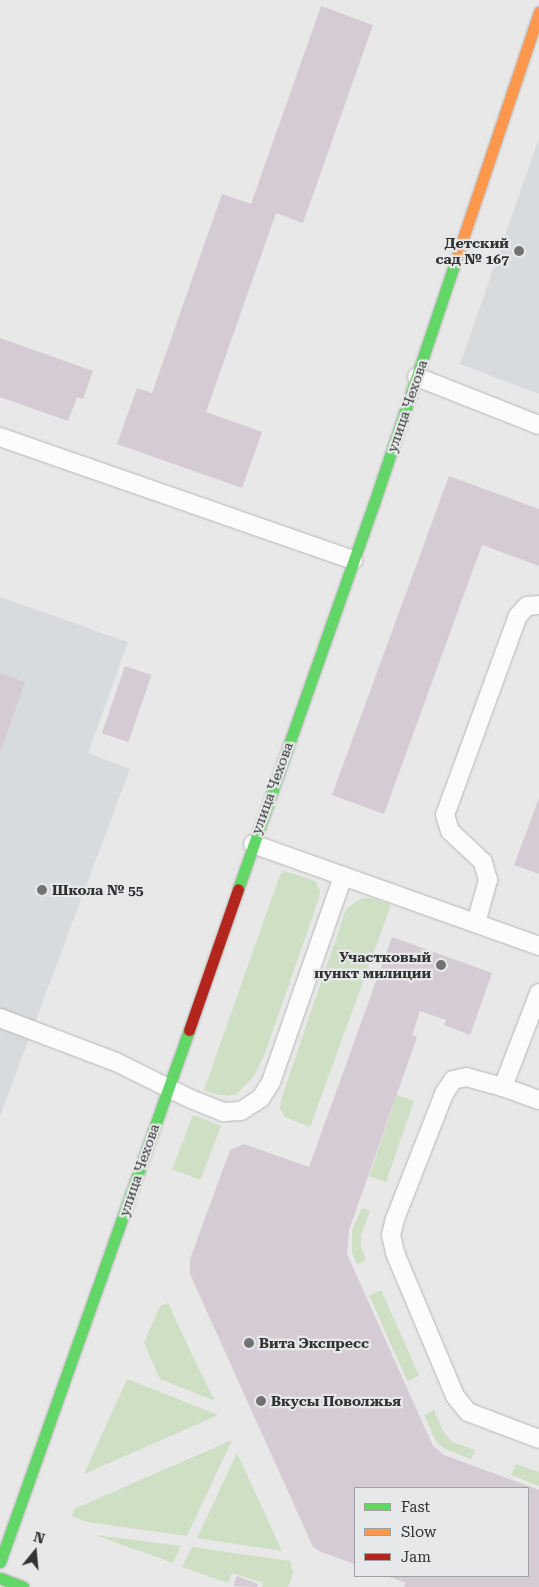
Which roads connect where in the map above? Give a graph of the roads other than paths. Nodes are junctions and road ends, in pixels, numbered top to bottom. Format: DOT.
graph roads {
  1 [pos="539,12"];
  2 [pos="417,377"];
  3 [pos="539,425"];
  4 [pos="0,437"];
  5 [pos="353,560"];
  6 [pos="539,605"];
  7 [pos="253,844"];
  8 [pos="343,876"];
  9 [pos="476,923"];
  10 [pos="539,946"];
  11 [pos="539,993"];
  12 [pos="0,1018"];
  13 [pos="168,1086"];
  14 [pos="503,1087"];
  15 [pos="539,1100"];
  16 [pos="539,1439"];
  17 [pos="0,1562"];
  18 [pos="0,1578"];
  19 [pos="24,1587"];
  1 -- 2 [label="street, улица Чехова"];
  2 -- 3 [label="lane"];
  2 -- 5 [label="street, улица Чехова"];
  4 -- 5 [label="lane"];
  5 -- 7 [label="street, улица Чехова"];
  6 -- 9 [label="lane"];
  7 -- 8 [label="lane"];
  7 -- 13 [label="street, улица Чехова"];
  8 -- 9 [label="lane"];
  8 -- 13 [label="lane"];
  9 -- 10 [label="lane"];
  11 -- 14 [label="lane"];
  12 -- 13 [label="lane"];
  13 -- 17 [label="street, улица Чехова"];
  14 -- 15 [label="lane"];
  14 -- 16 [label="lane"];
  18 -- 19 [label="street"];
}
